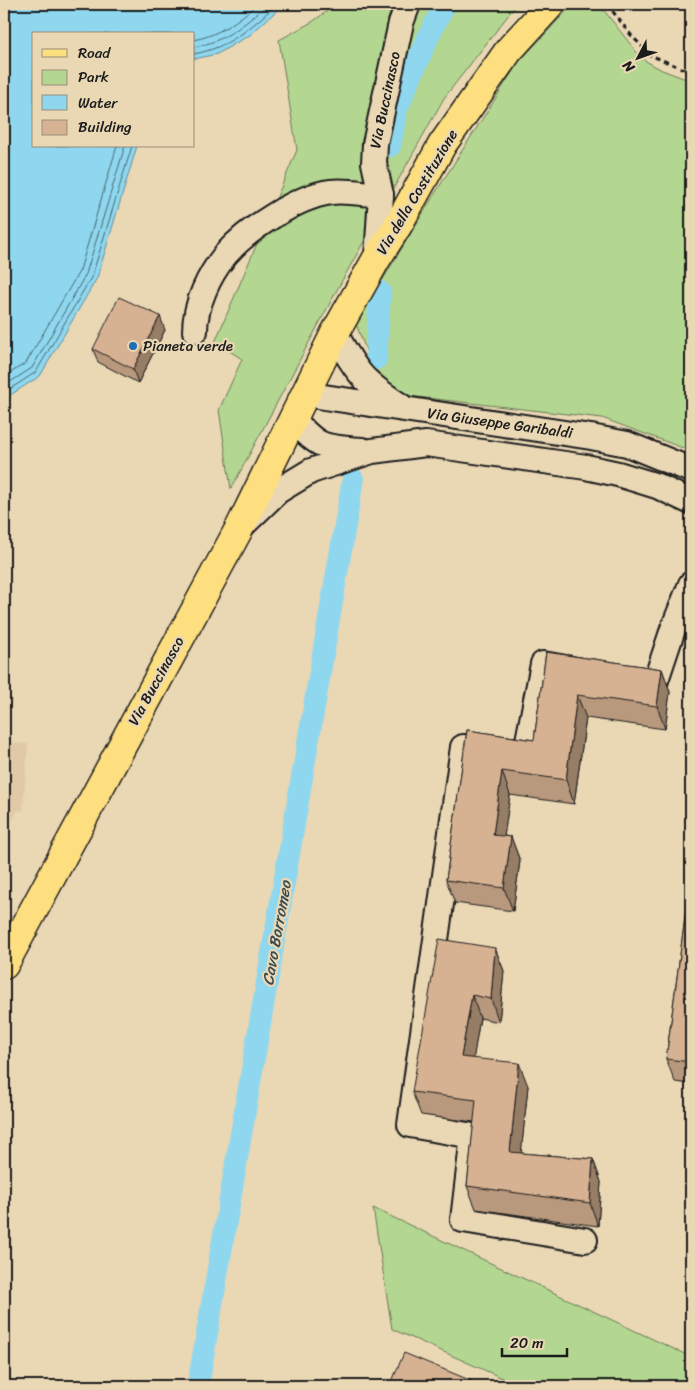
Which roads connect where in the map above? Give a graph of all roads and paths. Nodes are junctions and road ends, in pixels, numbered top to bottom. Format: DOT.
graph roads {
  1 [pos="408,4"];
  2 [pos="551,4"];
  3 [pos="607,4"];
  4 [pos="691,72"];
  5 [pos="381,195"];
  6 [pos="377,258"];
  7 [pos="195,331"];
  8 [pos="335,333"];
  9 [pos="304,394"];
  10 [pos="407,410"];
  11 [pos="292,419"];
  12 [pos="372,451"];
  13 [pos="691,470"];
  14 [pos="691,502"];
  15 [pos="240,527"];
  16 [pos="691,584"];
  17 [pos="4,964"];
  18 [pos="585,1240"];
  1 -- 5 [label="street, Via Buccinasco"];
  2 -- 6 [label="main road, Via della Costituzione"];
  3 -- 4 [label="path"];
  5 -- 6 [label="street, Via Buccinasco"];
  5 -- 7 [label="street"];
  6 -- 8 [label="main road, Via della Costituzione"];
  8 -- 9 [label="main road, Via della Costituzione"];
  8 -- 10 [label="street"];
  9 -- 10 [label="street, Via Giuseppe Garibaldi"];
  9 -- 11 [label="main road, Via Buccinasco"];
  10 -- 13 [label="street, Via Giuseppe Garibaldi"];
  11 -- 12 [label="street"];
  11 -- 15 [label="main road, Via Buccinasco"];
  12 -- 14 [label="street, Via Giuseppe Garibaldi"];
  12 -- 15 [label="street"];
  15 -- 17 [label="main road, Via Buccinasco"];
  16 -- 18 [label="street"];
}
